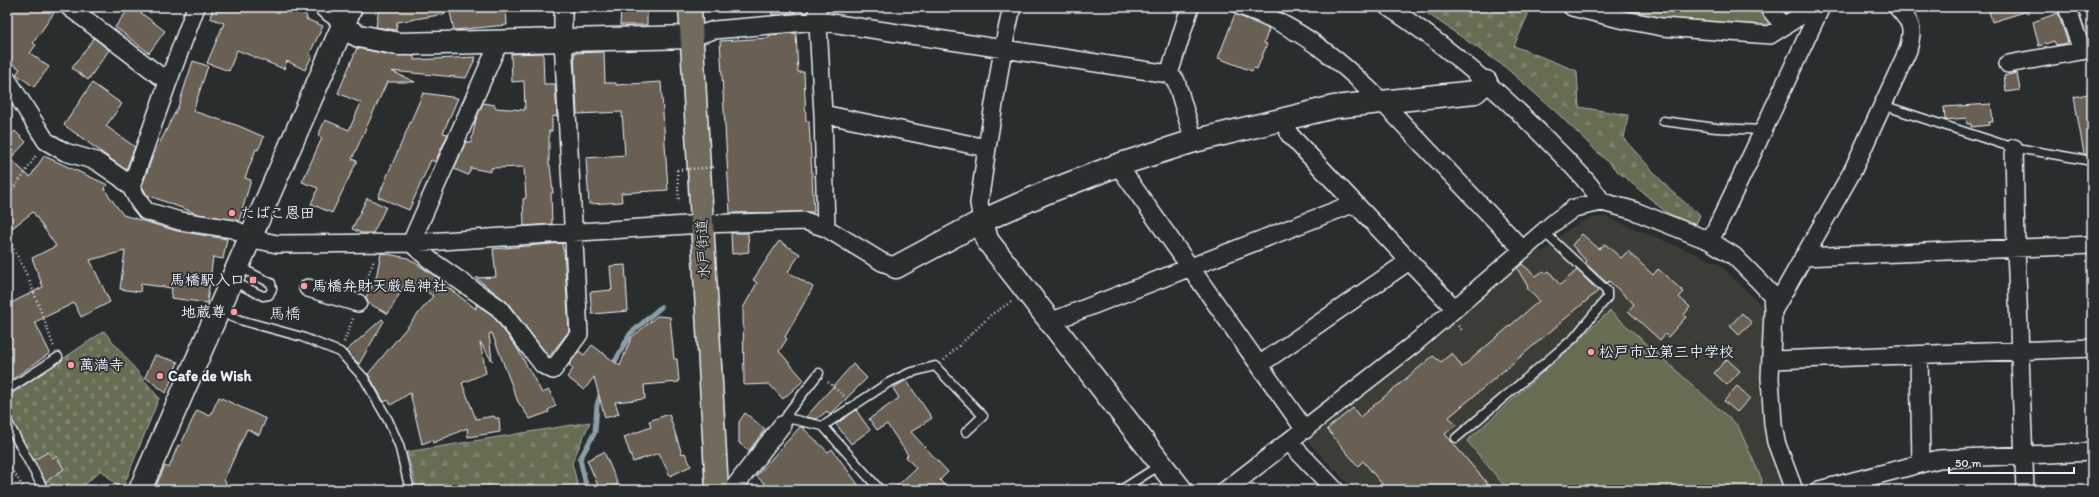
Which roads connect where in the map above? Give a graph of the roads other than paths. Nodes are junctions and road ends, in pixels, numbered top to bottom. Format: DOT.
graph roads {
  1 [pos="69,7"];
  2 [pos="196,7"];
  3 [pos="326,7"];
  4 [pos="563,7"];
  5 [pos="690,7"];
  6 [pos="1012,7"];
  7 [pos="1190,7"];
  8 [pos="1242,7"];
  9 [pos="1388,7"];
  10 [pos="1572,7"];
  11 [pos="1768,7"];
  12 [pos="1814,7"];
  13 [pos="1821,7"];
  14 [pos="1897,7"];
  15 [pos="2067,7"];
  16 [pos="1621,13"];
  17 [pos="818,14"];
  18 [pos="348,15"];
  19 [pos="1784,26"];
  20 [pos="692,37"];
  21 [pos="563,40"];
  22 [pos="500,42"];
  23 [pos="1003,48"];
  24 [pos="2087,50"];
  25 [pos="2008,64"];
  26 [pos="1169,74"];
  27 [pos="7,79"];
  28 [pos="168,82"];
  29 [pos="1486,82"];
  30 [pos="1382,101"];
  31 [pos="1882,105"];
  32 [pos="823,114"];
  33 [pos="1287,118"];
  34 [pos="1663,121"];
  35 [pos="1764,130"];
  36 [pos="1194,141"];
  37 [pos="987,148"];
  38 [pos="2014,148"];
  39 [pos="2092,161"];
  40 [pos="1118,165"];
  41 [pos="130,187"];
  42 [pos="1602,202"];
  43 [pos="1355,203"];
  44 [pos="982,221"];
  45 [pos="702,224"];
  46 [pos="826,228"];
  47 [pos="573,232"];
  48 [pos="1544,232"];
  49 [pos="250,236"];
  50 [pos="1710,241"];
  51 [pos="411,244"];
  52 [pos="2092,245"];
  53 [pos="2016,248"];
  54 [pos="1524,250"];
  55 [pos="1803,257"];
  56 [pos="1410,261"];
  57 [pos="896,267"];
  58 [pos="1191,268"];
  59 [pos="308,288"];
  60 [pos="358,303"];
  61 [pos="1455,309"];
  62 [pos="1773,311"];
  63 [pos="218,312"];
  64 [pos="1050,322"];
  65 [pos="2092,348"];
  66 [pos="2020,350"];
  67 [pos="1918,355"];
  68 [pos="58,357"];
  69 [pos="1771,360"];
  70 [pos="1259,366"];
  71 [pos="819,373"];
  72 [pos="7,390"];
  73 [pos="7,421"];
  74 [pos="782,425"];
  75 [pos="823,426"];
  76 [pos="1306,430"];
  77 [pos="966,432"];
  78 [pos="1456,438"];
  79 [pos="1289,442"];
  80 [pos="2092,452"];
  81 [pos="2024,454"];
  82 [pos="1921,463"];
  83 [pos="1160,465"];
  84 [pos="44,490"];
  85 [pos="140,490"];
  86 [pos="410,490"];
  87 [pos="717,490"];
  88 [pos="732,490"];
  89 [pos="880,490"];
  90 [pos="1121,490"];
  91 [pos="1181,490"];
  92 [pos="1226,490"];
  93 [pos="1335,490"];
  94 [pos="1794,490"];
  95 [pos="1819,490"];
  96 [pos="2025,490"];
  1 -- 28 [label="street"];
  2 -- 28 [label="street"];
  3 -- 18 [label="street"];
  4 -- 21 [label="street"];
  5 -- 20 [label="highway, 水戸街道"];
  6 -- 23 [label="street"];
  7 -- 26 [label="street"];
  8 -- 30 [label="street"];
  9 -- 29 [label="street"];
  10 -- 16 [label="street"];
  11 -- 19 [label="street"];
  12 -- 19 [label="street"];
  13 -- 35 [label="street"];
  14 -- 31 [label="street"];
  15 -- 24 [label="street"];
  16 -- 19 [label="street"];
  17 -- 20 [label="street"];
  17 -- 23 [label="street"];
  17 -- 32 [label="street"];
  18 -- 22 [label="street"];
  18 -- 49 [label="street"];
  20 -- 21 [label="street"];
  20 -- 45 [label="highway, 水戸街道"];
  21 -- 22 [label="street"];
  21 -- 47 [label="street"];
  22 -- 51 [label="street"];
  23 -- 26 [label="street"];
  23 -- 37 [label="street"];
  24 -- 25 [label="street"];
  26 -- 36 [label="street"];
  27 -- 41 [label="street"];
  28 -- 41 [label="street"];
  29 -- 30 [label="street"];
  29 -- 42 [label="street"];
  30 -- 33 [label="street"];
  30 -- 54 [label="street"];
  31 -- 38 [label="lane"];
  31 -- 55 [label="street"];
  32 -- 37 [label="street"];
  32 -- 46 [label="street"];
  33 -- 36 [label="street"];
  33 -- 43 [label="street"];
  34 -- 35 [label="lane"];
  35 -- 50 [label="street"];
  36 -- 40 [label="street"];
  37 -- 44 [label="street"];
  38 -- 39 [label="lane"];
  38 -- 53 [label="street"];
  40 -- 44 [label="street"];
  40 -- 58 [label="street"];
  41 -- 49 [label="street"];
  42 -- 48 [label="street"];
  42 -- 50 [label="street"];
  43 -- 56 [label="street"];
  43 -- 58 [label="street"];
  44 -- 57 [label="street"];
  44 -- 64 [label="street"];
  45 -- 46 [label="street"];
  45 -- 47 [label="street"];
  45 -- 87 [label="highway, 水戸街道"];
  46 -- 57 [label="street"];
  47 -- 51 [label="street"];
  47 -- 51 [label="street"];
  48 -- 54 [label="street"];
  48 -- 78 [label="lane"];
  49 -- 51 [label="street"];
  49 -- 63 [label="street"];
  50 -- 62 [label="street"];
  52 -- 53 [label="street"];
  53 -- 55 [label="street"];
  53 -- 66 [label="street"];
  54 -- 61 [label="street"];
  55 -- 62 [label="street"];
  56 -- 61 [label="street"];
  56 -- 70 [label="street"];
  58 -- 64 [label="street"];
  58 -- 70 [label="street"];
  59 -- 60 [label="street"];
  61 -- 76 [label="street"];
  62 -- 69 [label="street"];
  63 -- 85 [label="street"];
  63 -- 86 [label="lane"];
  64 -- 83 [label="street"];
  65 -- 66 [label="street"];
  66 -- 67 [label="street"];
  66 -- 81 [label="street"];
  67 -- 69 [label="street"];
  67 -- 82 [label="street"];
  68 -- 72 [label="lane"];
  69 -- 94 [label="street"];
  70 -- 76 [label="street"];
  71 -- 74 [label="lane"];
  73 -- 84 [label="lane"];
  74 -- 75 [label="lane"];
  74 -- 88 [label="street"];
  75 -- 77 [label="lane"];
  75 -- 89 [label="lane"];
  76 -- 79 [label="street"];
  79 -- 92 [label="street"];
  79 -- 93 [label="street"];
  80 -- 81 [label="street"];
  81 -- 82 [label="street"];
  81 -- 96 [label="street"];
  82 -- 95 [label="street"];
  83 -- 90 [label="lane"];
  83 -- 91 [label="street"];
}
